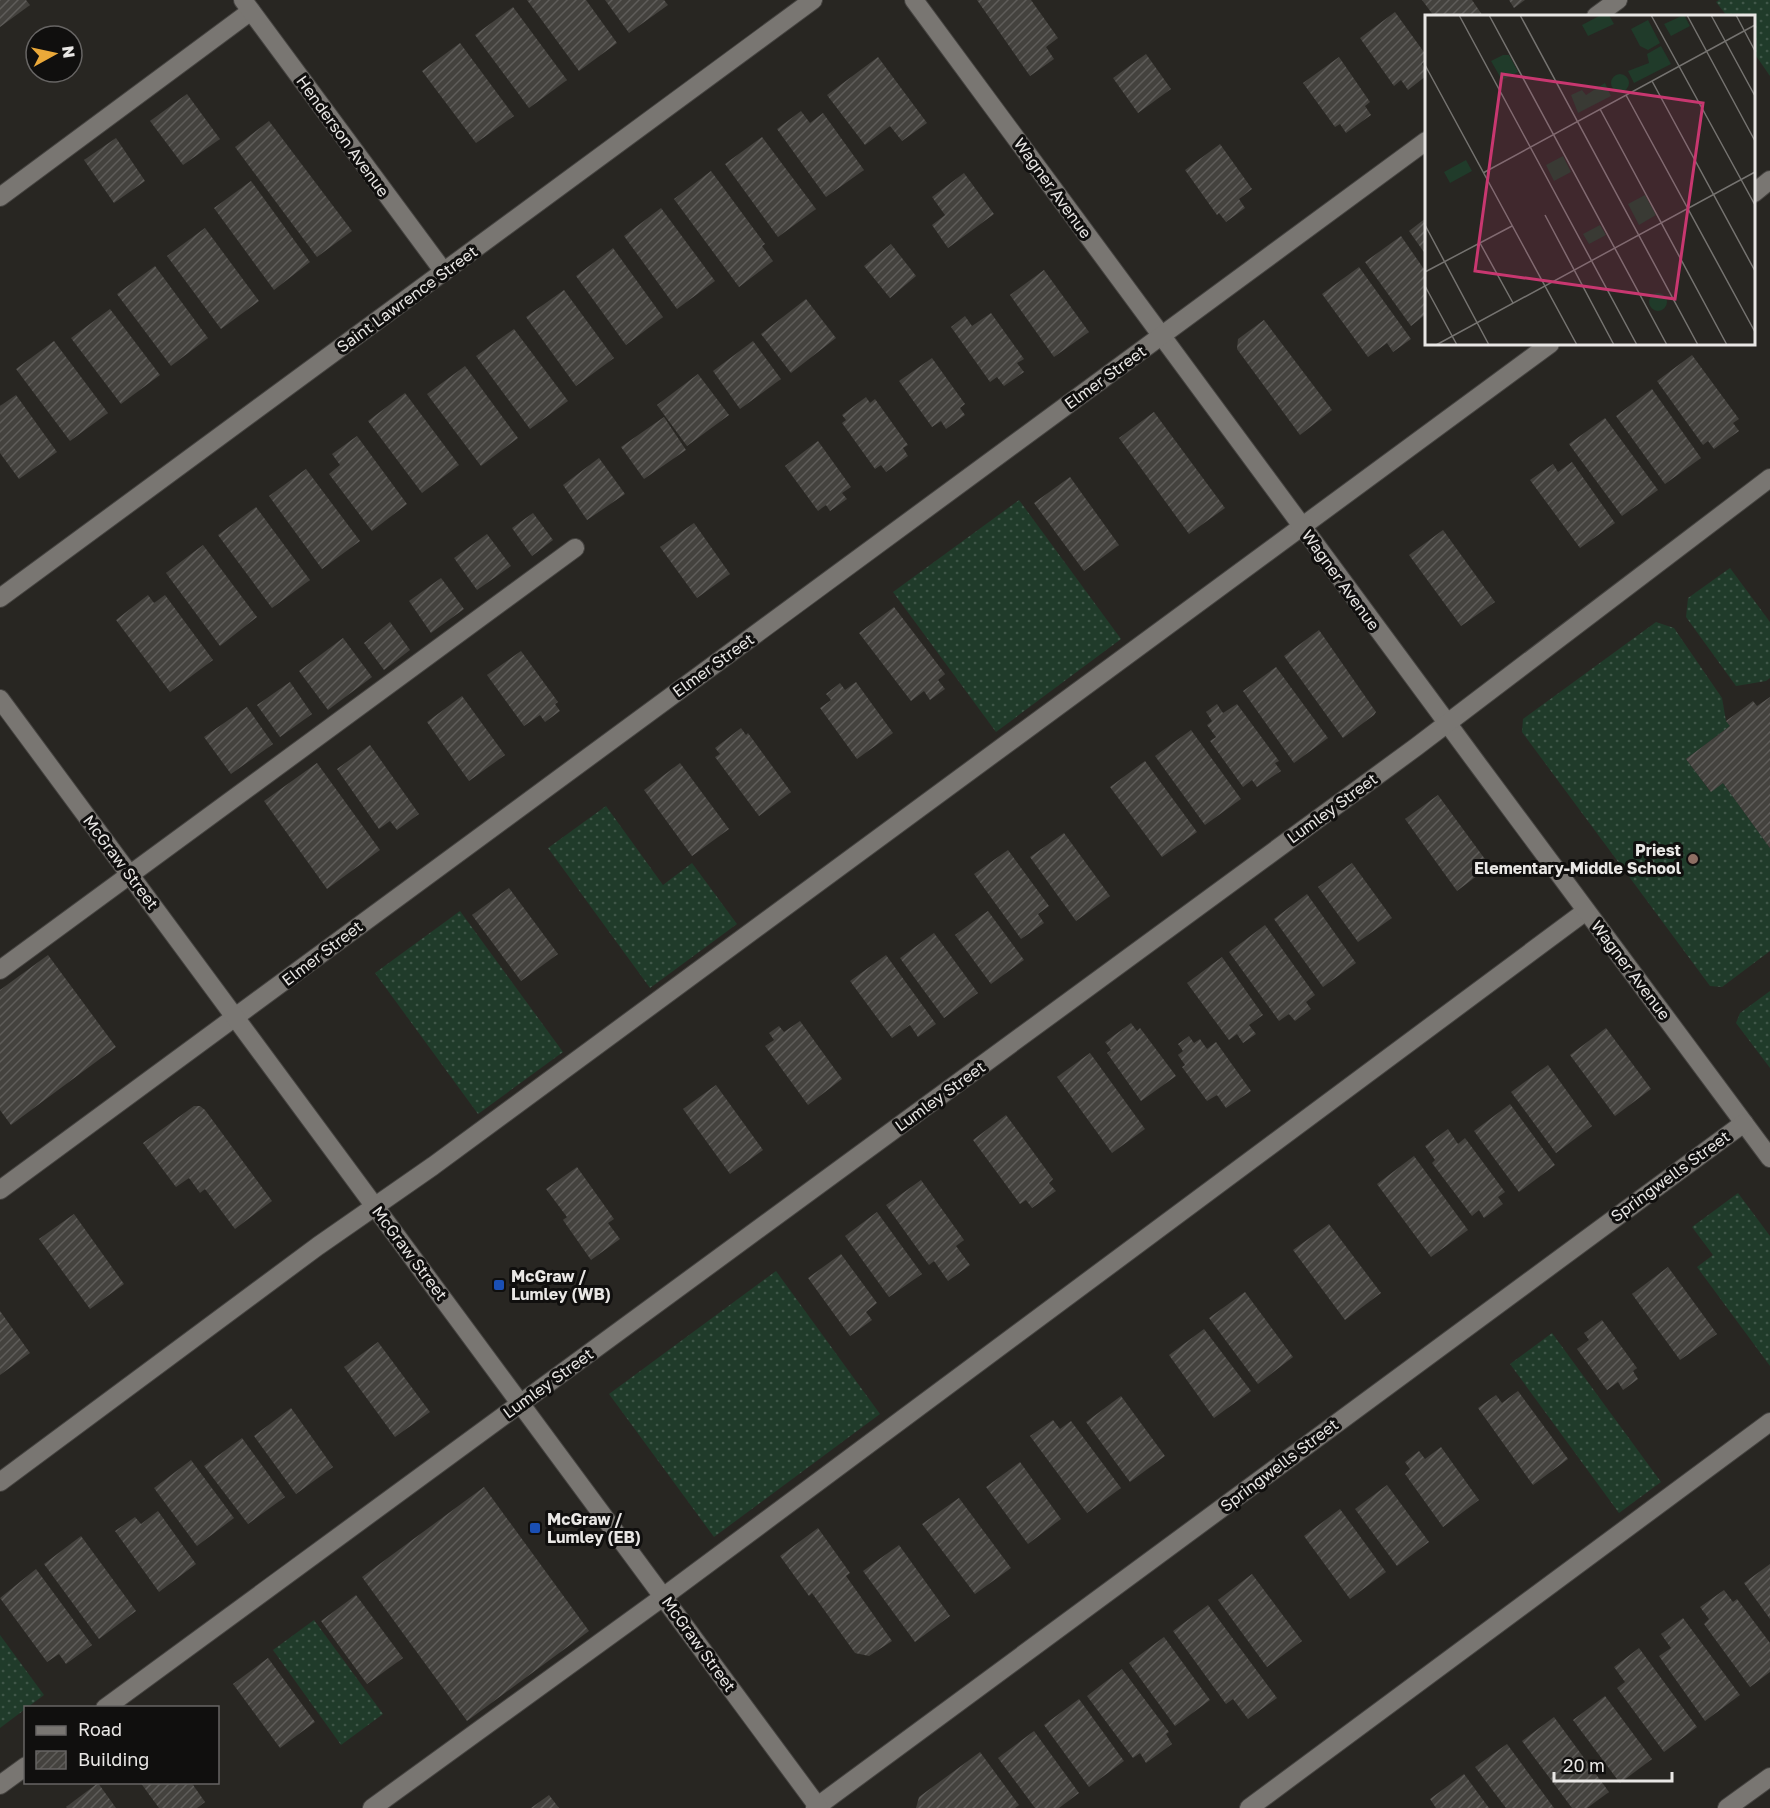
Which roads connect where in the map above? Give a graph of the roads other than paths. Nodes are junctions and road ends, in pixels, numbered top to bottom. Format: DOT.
graph roads {
  1 [pos="813,0"];
  2 [pos="914,0"];
  3 [pos="1618,0"];
  4 [pos="247,6"];
  5 [pos="1597,15"];
  6 [pos="1425,142"];
  7 [pos="1770,180"];
  8 [pos="1755,192"];
  9 [pos="0,197"];
  10 [pos="444,272"];
  11 [pos="1161,335"];
  12 [pos="1549,345"];
  13 [pos="1770,478"];
  14 [pos="1302,527"];
  15 [pos="575,548"];
  16 [pos="0,598"];
  17 [pos="0,699"];
  18 [pos="1447,723"];
  19 [pos="130,875"];
  20 [pos="1586,911"];
  21 [pos="0,970"];
  22 [pos="235,1017"];
  23 [pos="1744,1123"];
  24 [pos="1770,1158"];
  25 [pos="0,1190"];
  26 [pos="376,1207"];
  27 [pos="520,1403"];
  28 [pos="1770,1422"];
  29 [pos="0,1482"];
  30 [pos="663,1596"];
  31 [pos="106,1706"];
  32 [pos="24,1767"];
  33 [pos="1770,1776"];
  34 [pos="0,1785"];
  35 [pos="817,1807"];
  36 [pos="372,1808"];
  37 [pos="1249,1808"];
  38 [pos="1727,1808"];
  1 -- 10 [label="street, Saint Lawrence Street"];
  2 -- 11 [label="street, Wagner Avenue"];
  3 -- 5 [label="street"];
  4 -- 9 [label="street"];
  4 -- 10 [label="street, Henderson Avenue"];
  6 -- 11 [label="street, Elmer Street"];
  7 -- 8 [label="street"];
  10 -- 16 [label="street, Saint Lawrence Street"];
  11 -- 14 [label="street, Wagner Avenue"];
  11 -- 22 [label="street, Elmer Street"];
  12 -- 14 [label="street"];
  13 -- 18 [label="street, Lumley Street"];
  14 -- 18 [label="street, Wagner Avenue"];
  14 -- 26 [label="street"];
  15 -- 19 [label="street"];
  17 -- 19 [label="street, McGraw Street"];
  18 -- 20 [label="street, Wagner Avenue"];
  18 -- 27 [label="street, Lumley Street"];
  19 -- 21 [label="street"];
  19 -- 22 [label="street, McGraw Street"];
  20 -- 23 [label="street, Wagner Avenue"];
  20 -- 30 [label="street"];
  22 -- 25 [label="street, Elmer Street"];
  22 -- 26 [label="street, McGraw Street"];
  23 -- 24 [label="street, Wagner Avenue"];
  23 -- 35 [label="street, Springwells Street"];
  26 -- 27 [label="street, McGraw Street"];
  26 -- 29 [label="street"];
  27 -- 30 [label="street, McGraw Street"];
  27 -- 31 [label="street, Lumley Street"];
  28 -- 37 [label="street"];
  30 -- 35 [label="street, McGraw Street"];
  30 -- 36 [label="street"];
  32 -- 34 [label="street"];
  33 -- 38 [label="street"];
}
